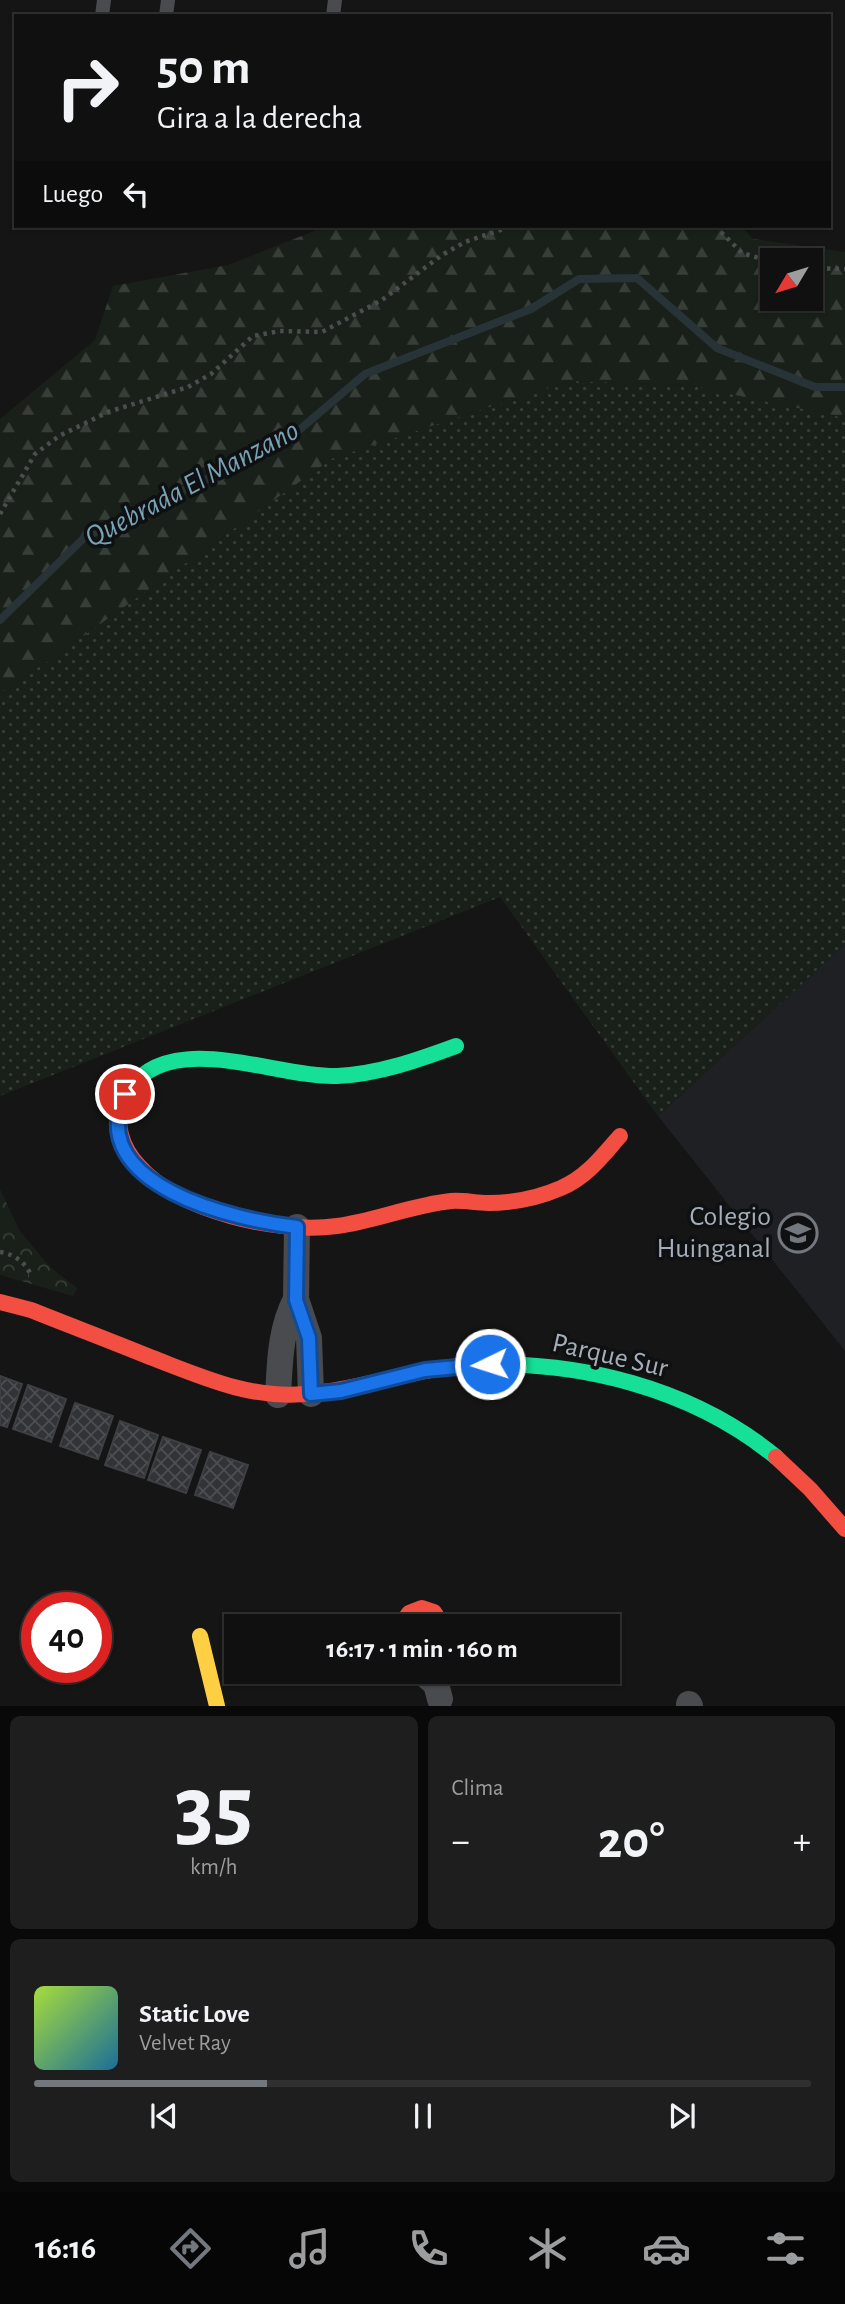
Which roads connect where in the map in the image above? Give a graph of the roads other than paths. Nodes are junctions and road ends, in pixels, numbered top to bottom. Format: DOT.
graph roads {
  1 [pos="456,1046"];
  2 [pos="620,1136"];
  3 [pos="297,1227"];
  4 [pos="296,1300"];
  5 [pos="0,1302"];
  6 [pos="311,1394"];
  7 [pos="278,1395"];
  8 [pos="845,1529"];
  9 [pos="406,1614"];
  10 [pos="437,1614"];
  11 [pos="200,1636"];
  12 [pos="436,1684"];
  13 [pos="442,1684"];
  14 [pos="440,1702"];
  15 [pos="217,1706"];
  1 -- 3 [label="street"];
  2 -- 3 [label="street"];
  3 -- 4 [label="street"];
  4 -- 6 [label="street"];
  4 -- 7 [label="street"];
  5 -- 7 [label="street, Parque Sur"];
  6 -- 7 [label="street, Parque Sur"];
  6 -- 8 [label="street, Parque Sur"];
  9 -- 10 [label="street"];
  11 -- 15 [label="street"];
  12 -- 14 [label="street"];
  13 -- 14 [label="street"];
}
